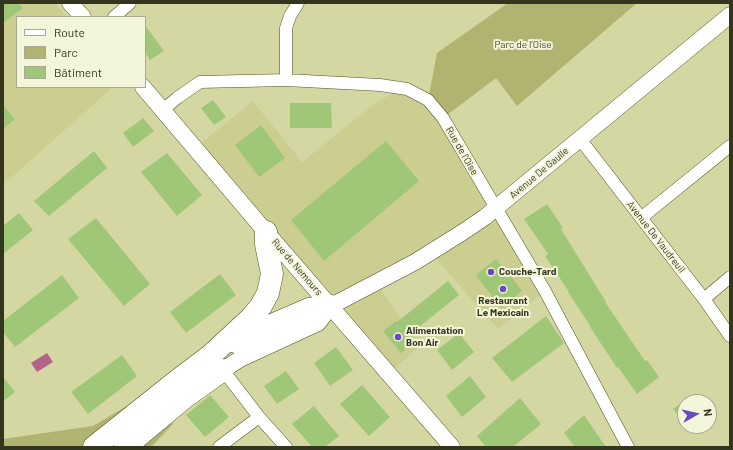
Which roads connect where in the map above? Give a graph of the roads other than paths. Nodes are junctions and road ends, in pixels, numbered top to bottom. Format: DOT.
graph roads {
  1 [pos="70,3"];
  2 [pos="130,3"];
  3 [pos="298,3"];
  4 [pos="82,16"];
  5 [pos="115,16"];
  6 [pos="730,16"];
  7 [pos="286,80"];
  8 [pos="144,88"];
  9 [pos="163,110"];
  10 [pos="580,139"];
  11 [pos="730,146"];
  12 [pos="496,209"];
  13 [pos="641,218"];
  14 [pos="266,232"];
  15 [pos="730,277"];
  16 [pos="704,299"];
  17 [pos="331,306"];
  18 [pos="730,336"];
  19 [pos="217,363"];
  20 [pos="258,417"];
  21 [pos="94,447"];
  22 [pos="124,447"];
  23 [pos="219,447"];
  24 [pos="286,447"];
  25 [pos="452,447"];
  26 [pos="628,447"];
  1 -- 4 [label="street"];
  2 -- 5 [label="street"];
  3 -- 7 [label="street"];
  6 -- 10 [label="street, Avenue De Gaulle"];
  7 -- 9 [label="street, Rue de l'Oise"];
  7 -- 12 [label="street, Rue de l'Oise"];
  8 -- 9 [label="street, Rue de Nemours"];
  9 -- 14 [label="street, Rue de Nemours"];
  10 -- 12 [label="street, Avenue De Gaulle"];
  10 -- 13 [label="street, Avenue De Vaudreuil"];
  11 -- 13 [label="street"];
  12 -- 17 [label="street, Avenue De Gaulle"];
  12 -- 26 [label="street, Rue de l'Oise"];
  13 -- 16 [label="street, Avenue De Vaudreuil"];
  14 -- 17 [label="street, Rue de Nemours"];
  14 -- 19 [label="highway"];
  15 -- 16 [label="street"];
  16 -- 18 [label="street, Avenue De Vaudreuil"];
  17 -- 19 [label="highway"];
  17 -- 25 [label="street, Rue de Nemours"];
  19 -- 20 [label="street"];
  19 -- 21 [label="highway"];
  19 -- 22 [label="highway"];
  20 -- 23 [label="street"];
  20 -- 24 [label="street"];
}
